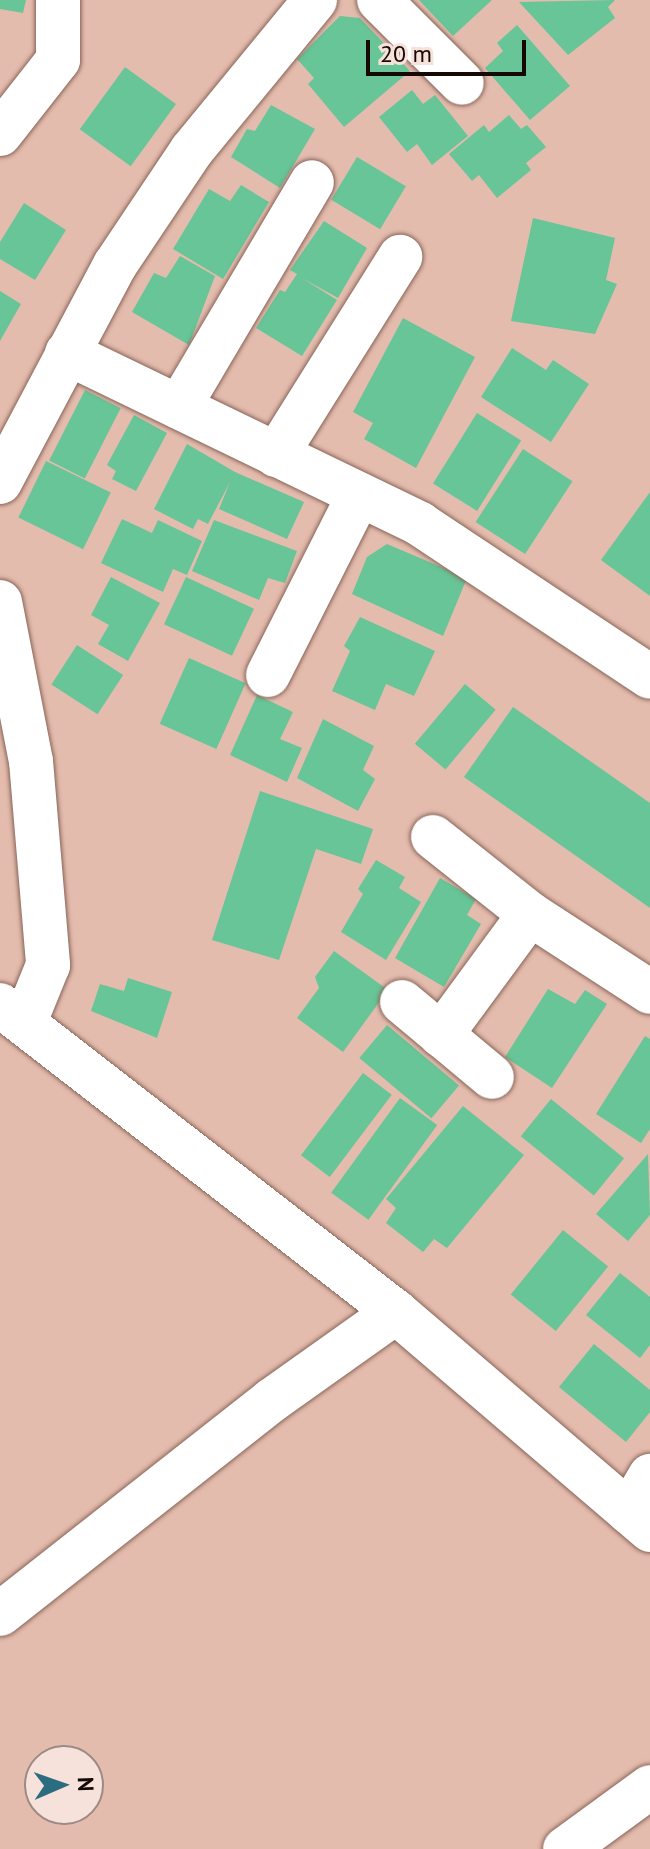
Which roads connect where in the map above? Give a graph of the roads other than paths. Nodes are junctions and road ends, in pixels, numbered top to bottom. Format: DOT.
graph roads {
  1 [pos="58,0"];
  2 [pos="315,0"];
  3 [pos="379,0"];
  4 [pos="462,83"];
  5 [pos="0,134"];
  6 [pos="312,182"];
  7 [pos="400,257"];
  8 [pos="67,353"];
  9 [pos="179,407"];
  10 [pos="276,455"];
  11 [pos="0,482"];
  12 [pos="359,495"];
  13 [pos="0,602"];
  14 [pos="268,675"];
  15 [pos="650,677"];
  16 [pos="433,837"];
  17 [pos="530,914"];
  18 [pos="650,992"];
  19 [pos="402,1002"];
  20 [pos="13,1014"];
  21 [pos="441,1035"];
  22 [pos="492,1077"];
  23 [pos="396,1312"];
  24 [pos="643,1506"];
  25 [pos="0,1614"];
  26 [pos="650,1787"];
  27 [pos="565,1849"];
  1 -- 5 [label="street"];
  2 -- 8 [label="street"];
  3 -- 4 [label="street"];
  6 -- 9 [label="street"];
  7 -- 10 [label="street"];
  8 -- 9 [label="street"];
  8 -- 11 [label="street"];
  9 -- 10 [label="street"];
  10 -- 12 [label="street"];
  12 -- 14 [label="street"];
  12 -- 15 [label="street"];
  13 -- 20 [label="street"];
  16 -- 17 [label="street"];
  17 -- 18 [label="street"];
  17 -- 21 [label="street"];
  19 -- 21 [label="street"];
  20 -- 23 [label="street"];
  21 -- 22 [label="street"];
  23 -- 24 [label="street"];
  23 -- 25 [label="street"];
  26 -- 27 [label="street"];
}
